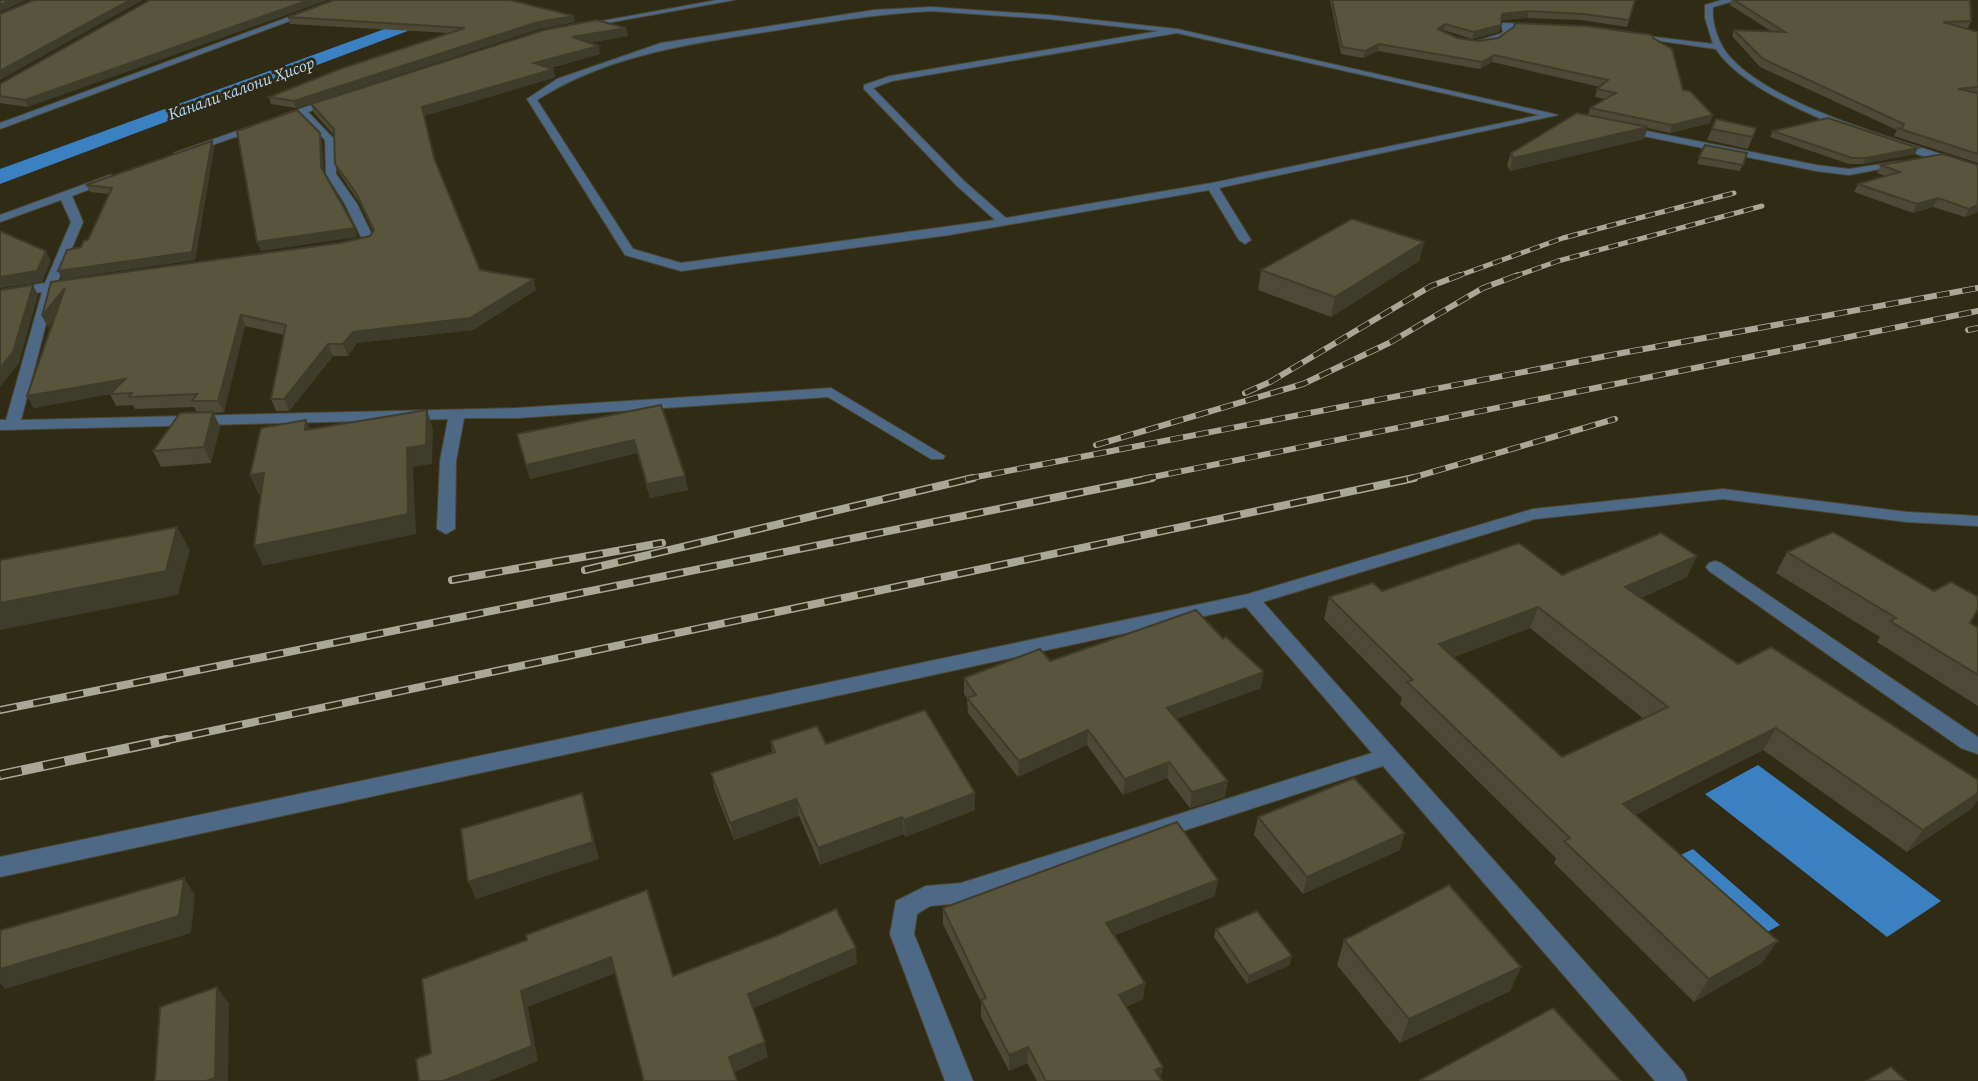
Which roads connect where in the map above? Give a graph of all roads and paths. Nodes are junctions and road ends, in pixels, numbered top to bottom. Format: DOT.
graph roads {
  1 [pos="342,0"];
  2 [pos="730,0"];
  3 [pos="1733,0"];
  4 [pos="1552,27"];
  5 [pos="567,28"];
  6 [pos="1177,31"];
  7 [pos="1615,34"];
  8 [pos="1462,42"];
  9 [pos="1717,47"];
  10 [pos="339,99"];
  11 [pos="301,111"];
  12 [pos="1553,115"];
  13 [pos="1567,117"];
  14 [pos="1606,125"];
  15 [pos="0,126"];
  16 [pos="172,156"];
  17 [pos="1940,156"];
  18 [pos="1978,169"];
  19 [pos="123,174"];
  20 [pos="1212,186"];
  21 [pos="61,196"];
  22 [pos="0,219"];
  23 [pos="1003,222"];
  24 [pos="1245,240"];
  25 [pos="343,247"];
  26 [pos="91,281"];
  27 [pos="50,286"];
  28 [pos="0,294"];
  29 [pos="457,414"];
  30 [pos="6,425"];
  31 [pos="937,456"];
  32 [pos="1978,520"];
  33 [pos="446,529"];
  34 [pos="1715,567"];
  35 [pos="1250,600"];
  36 [pos="1978,746"];
  37 [pos="1389,756"];
  38 [pos="0,867"];
  39 [pos="959,1081"];
  40 [pos="1673,1081"];
  1 -- 15 [label="street"];
  2 -- 5 [label="street"];
  3 -- 9 [label="street"];
  4 -- 8 [label="street"];
  6 -- 12 [label="street"];
  6 -- 23 [label="street"];
  6 -- 23 [label="street"];
  7 -- 9 [label="street"];
  9 -- 17 [label="street"];
  10 -- 11 [label="street"];
  11 -- 16 [label="street"];
  11 -- 25 [label="street"];
  12 -- 13 [label="street"];
  12 -- 20 [label="street"];
  14 -- 17 [label="street"];
  17 -- 18 [label="street"];
  19 -- 21 [label="street"];
  20 -- 23 [label="street"];
  20 -- 24 [label="street"];
  21 -- 22 [label="street"];
  21 -- 27 [label="street"];
  26 -- 27 [label="street"];
  27 -- 28 [label="street"];
  27 -- 30 [label="street"];
  29 -- 30 [label="street"];
  29 -- 31 [label="street"];
  29 -- 33 [label="street"];
  32 -- 35 [label="street"];
  34 -- 36 [label="street"];
  35 -- 37 [label="street"];
  35 -- 38 [label="street"];
  37 -- 39 [label="street"];
  37 -- 40 [label="street"];
}
